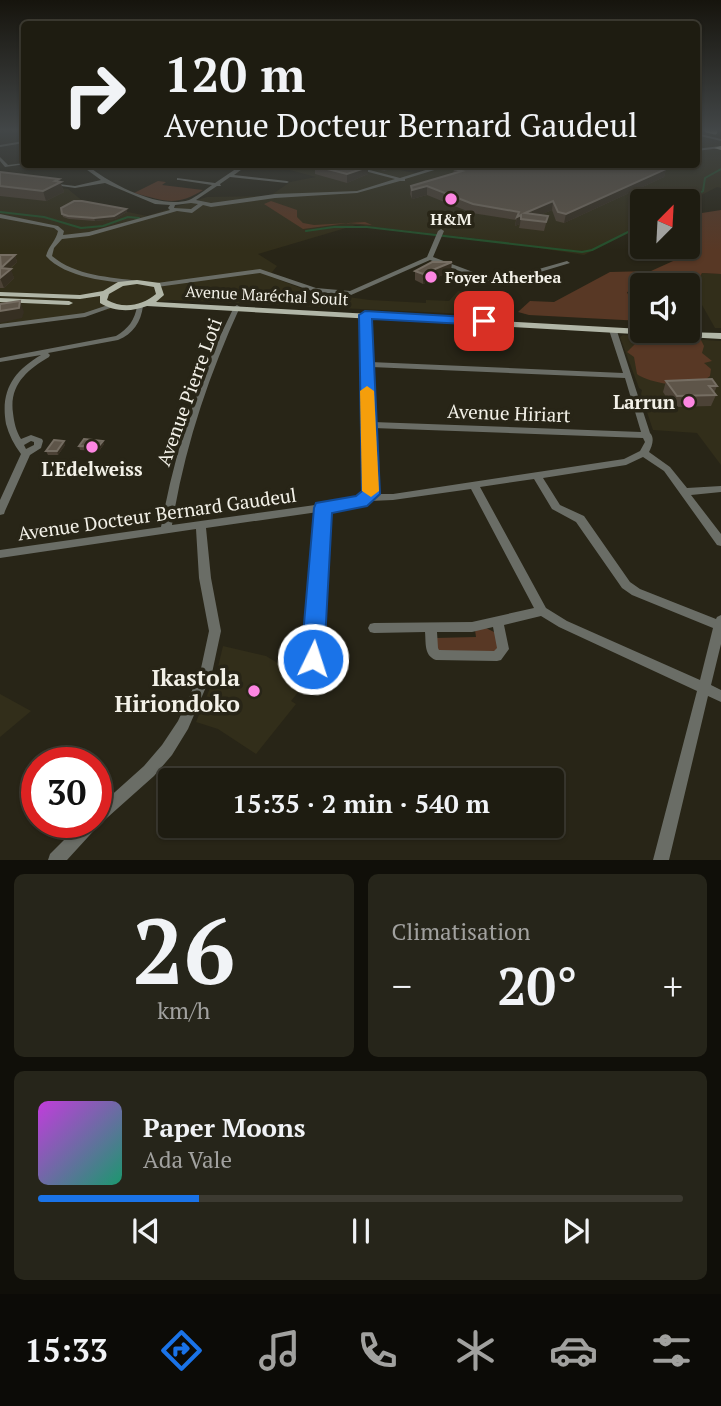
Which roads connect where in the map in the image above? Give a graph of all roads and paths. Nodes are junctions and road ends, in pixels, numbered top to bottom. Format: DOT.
graph roads {
  1 [pos="90,170"];
  2 [pos="239,170"];
  3 [pos="364,170"];
  4 [pos="433,170"];
  5 [pos="445,170"];
  6 [pos="231,176"];
  7 [pos="180,179"];
  8 [pos="403,180"];
  9 [pos="105,181"];
  10 [pos="288,182"];
  11 [pos="412,182"];
  12 [pos="44,183"];
  13 [pos="219,185"];
  14 [pos="196,201"];
  15 [pos="173,207"];
  16 [pos="195,210"];
  17 [pos="0,216"];
  18 [pos="439,235"];
  19 [pos="60,237"];
  20 [pos="430,258"];
  21 [pos="567,263"];
  22 [pos="253,271"];
  23 [pos="210,278"];
  24 [pos="222,278"];
  25 [pos="102,280"];
  26 [pos="137,282"];
  27 [pos="184,283"];
  28 [pos="0,293"];
  29 [pos="160,294"];
  30 [pos="107,297"];
  31 [pos="3,301"];
  32 [pos="144,305"];
  33 [pos="237,307"];
  34 [pos="366,313"];
  35 [pos="0,326"];
  36 [pos="630,327"];
  37 [pos="613,330"];
  38 [pos="700,332"];
  39 [pos="721,335"];
  40 [pos="61,349"];
  41 [pos="0,360"];
  42 [pos="366,364"];
  43 [pos="627,376"];
  44 [pos="369,425"];
  45 [pos="648,435"];
  46 [pos="644,453"];
  47 [pos="537,477"];
  48 [pos="474,485"];
  49 [pos="721,489"];
  50 [pos="684,492"];
  51 [pos="368,498"];
  52 [pos="323,508"];
  53 [pos="0,511"];
  54 [pos="201,525"];
  55 [pos="166,530"];
  56 [pos="721,542"];
  57 [pos="0,554"];
  58 [pos="542,611"];
  59 [pos="498,623"];
  60 [pos="720,623"];
  61 [pos="431,627"];
  62 [pos="374,628"];
  63 [pos="313,659"];
  64 [pos="704,688"];
  65 [pos="721,696"];
  66 [pos="112,805"];
  67 [pos="78,838"];
  68 [pos="56,860"];
  69 [pos="661,860"];
  1 -- 9 [label="street"];
  2 -- 6 [label="street"];
  3 -- 8 [label="street"];
  4 -- 8 [label="street"];
  5 -- 11 [label="street"];
  6 -- 10 [label="street"];
  6 -- 13 [label="street"];
  7 -- 13 [label="street"];
  8 -- 11 [label="street"];
  8 -- 14 [label="street"];
  9 -- 12 [label="street"];
  9 -- 15 [label="street"];
  11 -- 16 [label="street"];
  13 -- 14 [label="street"];
  14 -- 15 [label="street"];
  14 -- 16 [label="street"];
  15 -- 16 [label="street"];
  15 -- 19 [label="street"];
  17 -- 19 [label="street"];
  18 -- 20 [label="street"];
  19 -- 25 [label="street"];
  20 -- 21 [label="street"];
  20 -- 22 [label="street"];
  22 -- 23 [label="street"];
  22 -- 24 [label="street"];
  23 -- 24 [label="street"];
  23 -- 27 [label="street"];
  24 -- 27 [label="street"];
  25 -- 26 [label="street"];
  25 -- 30 [label="street"];
  26 -- 29 [label="main road"];
  26 -- 30 [label="main road"];
  27 -- 29 [label="street"];
  28 -- 30 [label="main road"];
  29 -- 32 [label="main road"];
  29 -- 34 [label="main road"];
  30 -- 31 [label="main road"];
  30 -- 32 [label="main road, Avenue Maréchal Soult"];
  30 -- 35 [label="street"];
  32 -- 33 [label="main road, Avenue Maréchal Soult"];
  32 -- 40 [label="street"];
  33 -- 34 [label="main road, Avenue Maréchal Soult"];
  33 -- 55 [label="street, Avenue Pierre Loti"];
  34 -- 36 [label="main road"];
  34 -- 37 [label="main road, Avenue Maréchal Soult"];
  34 -- 42 [label="street"];
  37 -- 39 [label="main road, Avenue Maréchal Soult"];
  37 -- 43 [label="street"];
  38 -- 39 [label="main road"];
  40 -- 41 [label="street"];
  40 -- 53 [label="street"];
  42 -- 43 [label="street"];
  42 -- 44 [label="street"];
  43 -- 45 [label="street"];
  44 -- 45 [label="street, Avenue Hiriart"];
  44 -- 51 [label="street"];
  45 -- 46 [label="street"];
  46 -- 47 [label="street, Avenue Docteur Bernard Gaudeul"];
  46 -- 50 [label="street"];
  47 -- 48 [label="street, Avenue Docteur Bernard Gaudeul"];
  47 -- 60 [label="street"];
  48 -- 51 [label="street, Avenue Docteur Bernard Gaudeul"];
  48 -- 58 [label="street"];
  49 -- 50 [label="street"];
  50 -- 56 [label="street"];
  51 -- 52 [label="street, Avenue Docteur Bernard Gaudeul"];
  52 -- 54 [label="street, Avenue Docteur Bernard Gaudeul"];
  52 -- 63 [label="street"];
  54 -- 55 [label="street, Avenue Docteur Bernard Gaudeul"];
  54 -- 66 [label="street"];
  55 -- 57 [label="street, Avenue Docteur Bernard Gaudeul"];
  58 -- 59 [label="street"];
  58 -- 64 [label="street"];
  59 -- 61 [label="street"];
  59 -- 61 [label="street"];
  60 -- 64 [label="street"];
  61 -- 62 [label="street"];
  64 -- 65 [label="street"];
  64 -- 69 [label="street"];
  67 -- 68 [label="street"];
}
